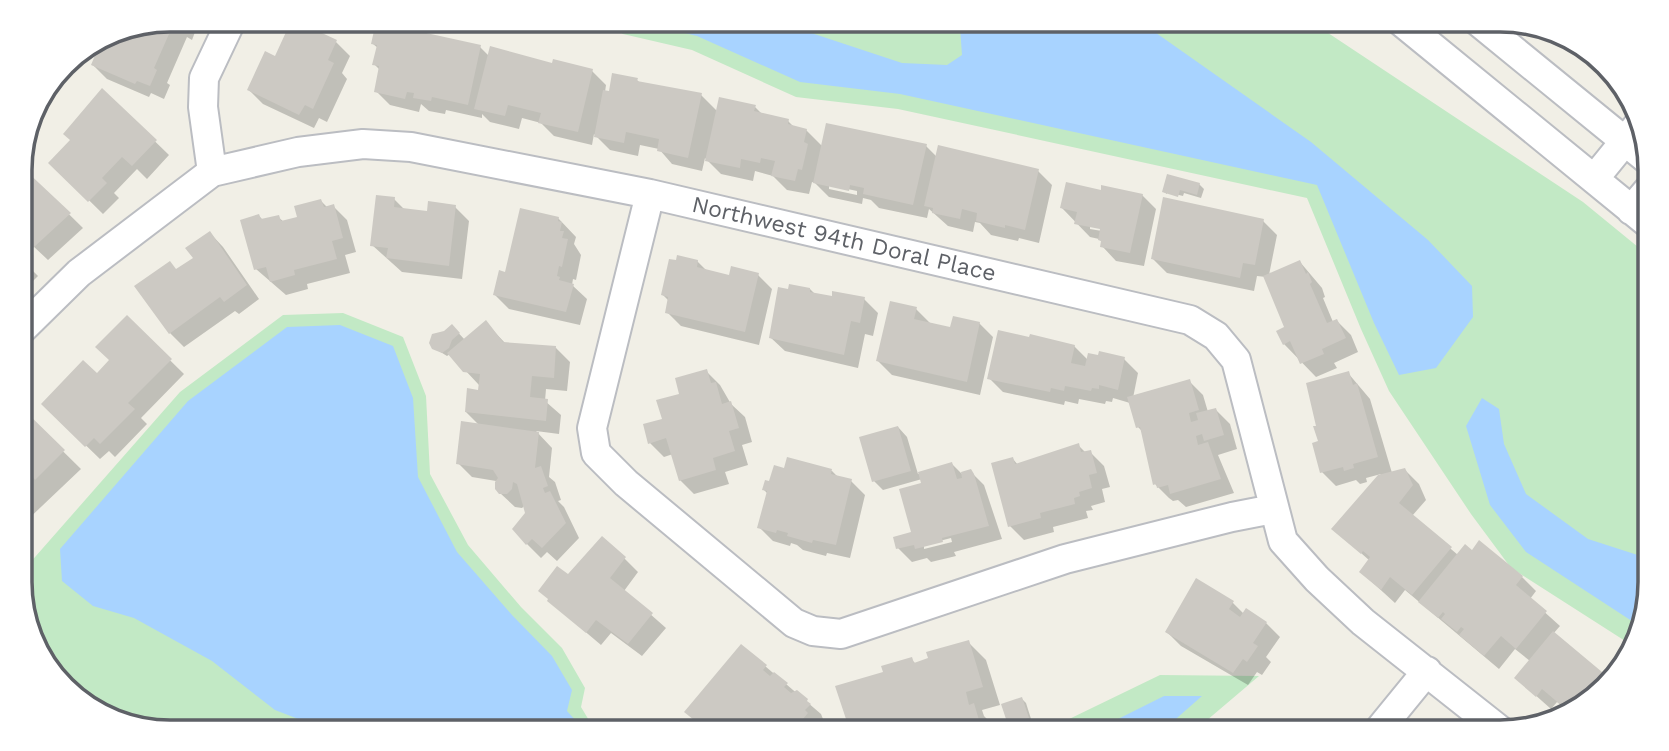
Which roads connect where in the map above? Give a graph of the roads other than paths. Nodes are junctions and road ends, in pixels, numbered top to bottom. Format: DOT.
graph roads {
  1 [pos="226,32"];
  2 [pos="1414,32"];
  3 [pos="1493,32"];
  4 [pos="1632,133"];
  5 [pos="212,172"];
  6 [pos="1594,179"];
  7 [pos="650,194"];
  8 [pos="1637,204"];
  9 [pos="32,319"];
  10 [pos="1273,509"];
  11 [pos="1427,671"];
  12 [pos="1388,719"];
  13 [pos="1486,719"];
  1 -- 5 [label="street"];
  2 -- 6 [label="street"];
  3 -- 4 [label="street"];
  4 -- 6 [label="street"];
  5 -- 7 [label="street, Northwest 94th Doral Place"];
  5 -- 9 [label="street, Northwest 94th Doral Place"];
  6 -- 8 [label="street"];
  7 -- 10 [label="street, Northwest 94th Doral Place"];
  7 -- 10 [label="street"];
  10 -- 11 [label="street, Northwest 94th Doral Place"];
  11 -- 12 [label="street"];
  11 -- 13 [label="street, Northwest 94th Doral Place"];
}
